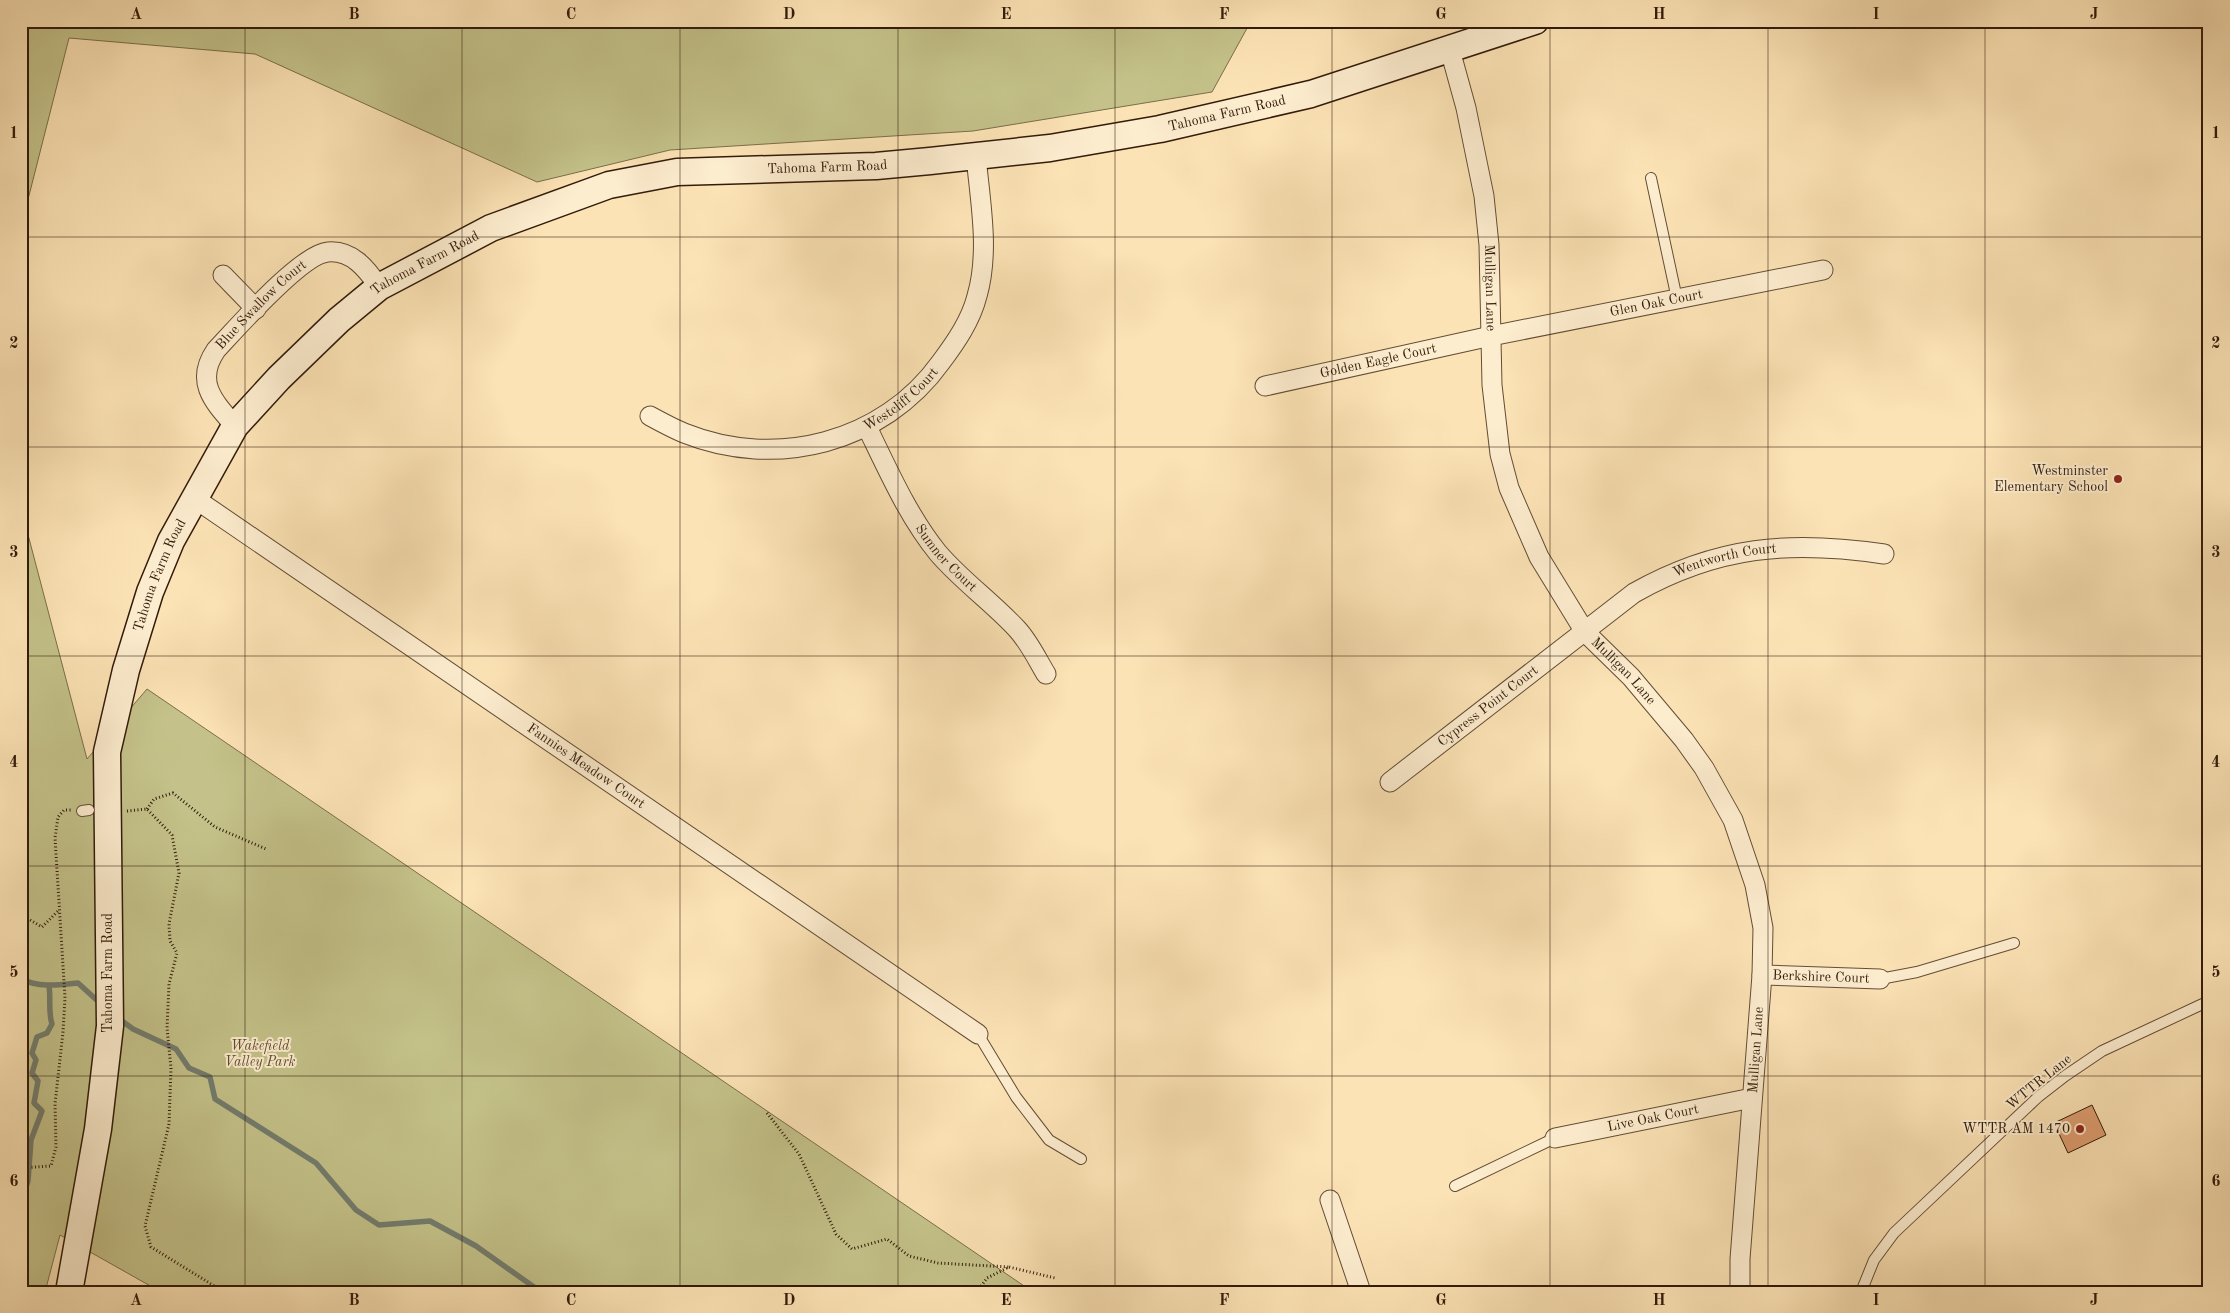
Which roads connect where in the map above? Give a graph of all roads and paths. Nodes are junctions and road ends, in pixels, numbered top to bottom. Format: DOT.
graph roads {
  1 [pos="1535,21"];
  2 [pos="1450,50"];
  3 [pos="976,156"];
  4 [pos="1651,178"];
  5 [pos="1823,270"];
  6 [pos="223,275"];
  7 [pos="380,287"];
  8 [pos="1677,299"];
  9 [pos="256,308"];
  10 [pos="1490,336"];
  11 [pos="1265,386"];
  12 [pos="650,416"];
  13 [pos="235,426"];
  14 [pos="867,427"];
  15 [pos="194,498"];
  16 [pos="1884,554"];
  17 [pos="1585,632"];
  18 [pos="1046,674"];
  19 [pos="1390,782"];
  20 [pos="147,809"];
  21 [pos="85,810"];
  22 [pos="124,811"];
  23 [pos="266,849"];
  24 [pos="21,910"];
  25 [pos="58,911"];
  26 [pos="2014,943"];
  27 [pos="1762,975"];
  28 [pos="1880,979"];
  29 [pos="2209,1001"];
  30 [pos="978,1034"];
  31 [pos="1752,1098"];
  32 [pos="767,1113"];
  33 [pos="1554,1138"];
  34 [pos="1081,1159"];
  35 [pos="21,1168"];
  36 [pos="1454,1186"];
  37 [pos="1330,1200"];
  38 [pos="1009,1267"];
  39 [pos="1054,1278"];
  40 [pos="69,1292"];
  41 [pos="224,1292"];
  42 [pos="977,1292"];
  43 [pos="1361,1292"];
  44 [pos="1740,1292"];
  45 [pos="1861,1292"];
  1 -- 2 [label="street, Tahoma Farm Road"];
  2 -- 3 [label="street, Tahoma Farm Road"];
  2 -- 10 [label="street, Mulligan Lane"];
  3 -- 7 [label="street, Tahoma Farm Road"];
  3 -- 14 [label="street, Westcliff Court"];
  4 -- 8 [label="lane"];
  5 -- 8 [label="street, Glen Oak Court"];
  6 -- 9 [label="street"];
  7 -- 9 [label="street, Blue Swallow Court"];
  7 -- 13 [label="street, Tahoma Farm Road"];
  8 -- 10 [label="street, Glen Oak Court"];
  9 -- 13 [label="street, Blue Swallow Court"];
  10 -- 11 [label="street, Golden Eagle Court"];
  10 -- 17 [label="street, Mulligan Lane"];
  12 -- 14 [label="street, Westcliff Court"];
  13 -- 15 [label="street, Tahoma Farm Road"];
  14 -- 18 [label="street, Sumner Court"];
  15 -- 30 [label="street, Fannies Meadow Court"];
  15 -- 40 [label="street, Tahoma Farm Road"];
  16 -- 17 [label="street, Wentworth Court"];
  17 -- 19 [label="street, Cypress Point Court"];
  17 -- 27 [label="street, Mulligan Lane"];
  20 -- 22 [label="path"];
  20 -- 23 [label="path"];
  20 -- 41 [label="path"];
  21 -- 25 [label="path"];
  24 -- 25 [label="path"];
  25 -- 35 [label="path"];
  26 -- 28 [label="lane"];
  27 -- 28 [label="street, Berkshire Court"];
  27 -- 31 [label="street, Mulligan Lane"];
  29 -- 45 [label="lane, WTTR Lane"];
  30 -- 34 [label="lane"];
  31 -- 33 [label="street, Live Oak Court"];
  31 -- 44 [label="street, Mulligan Lane"];
  32 -- 38 [label="path"];
  33 -- 36 [label="lane"];
  37 -- 43 [label="street"];
  38 -- 39 [label="path"];
  38 -- 42 [label="path"];
}
